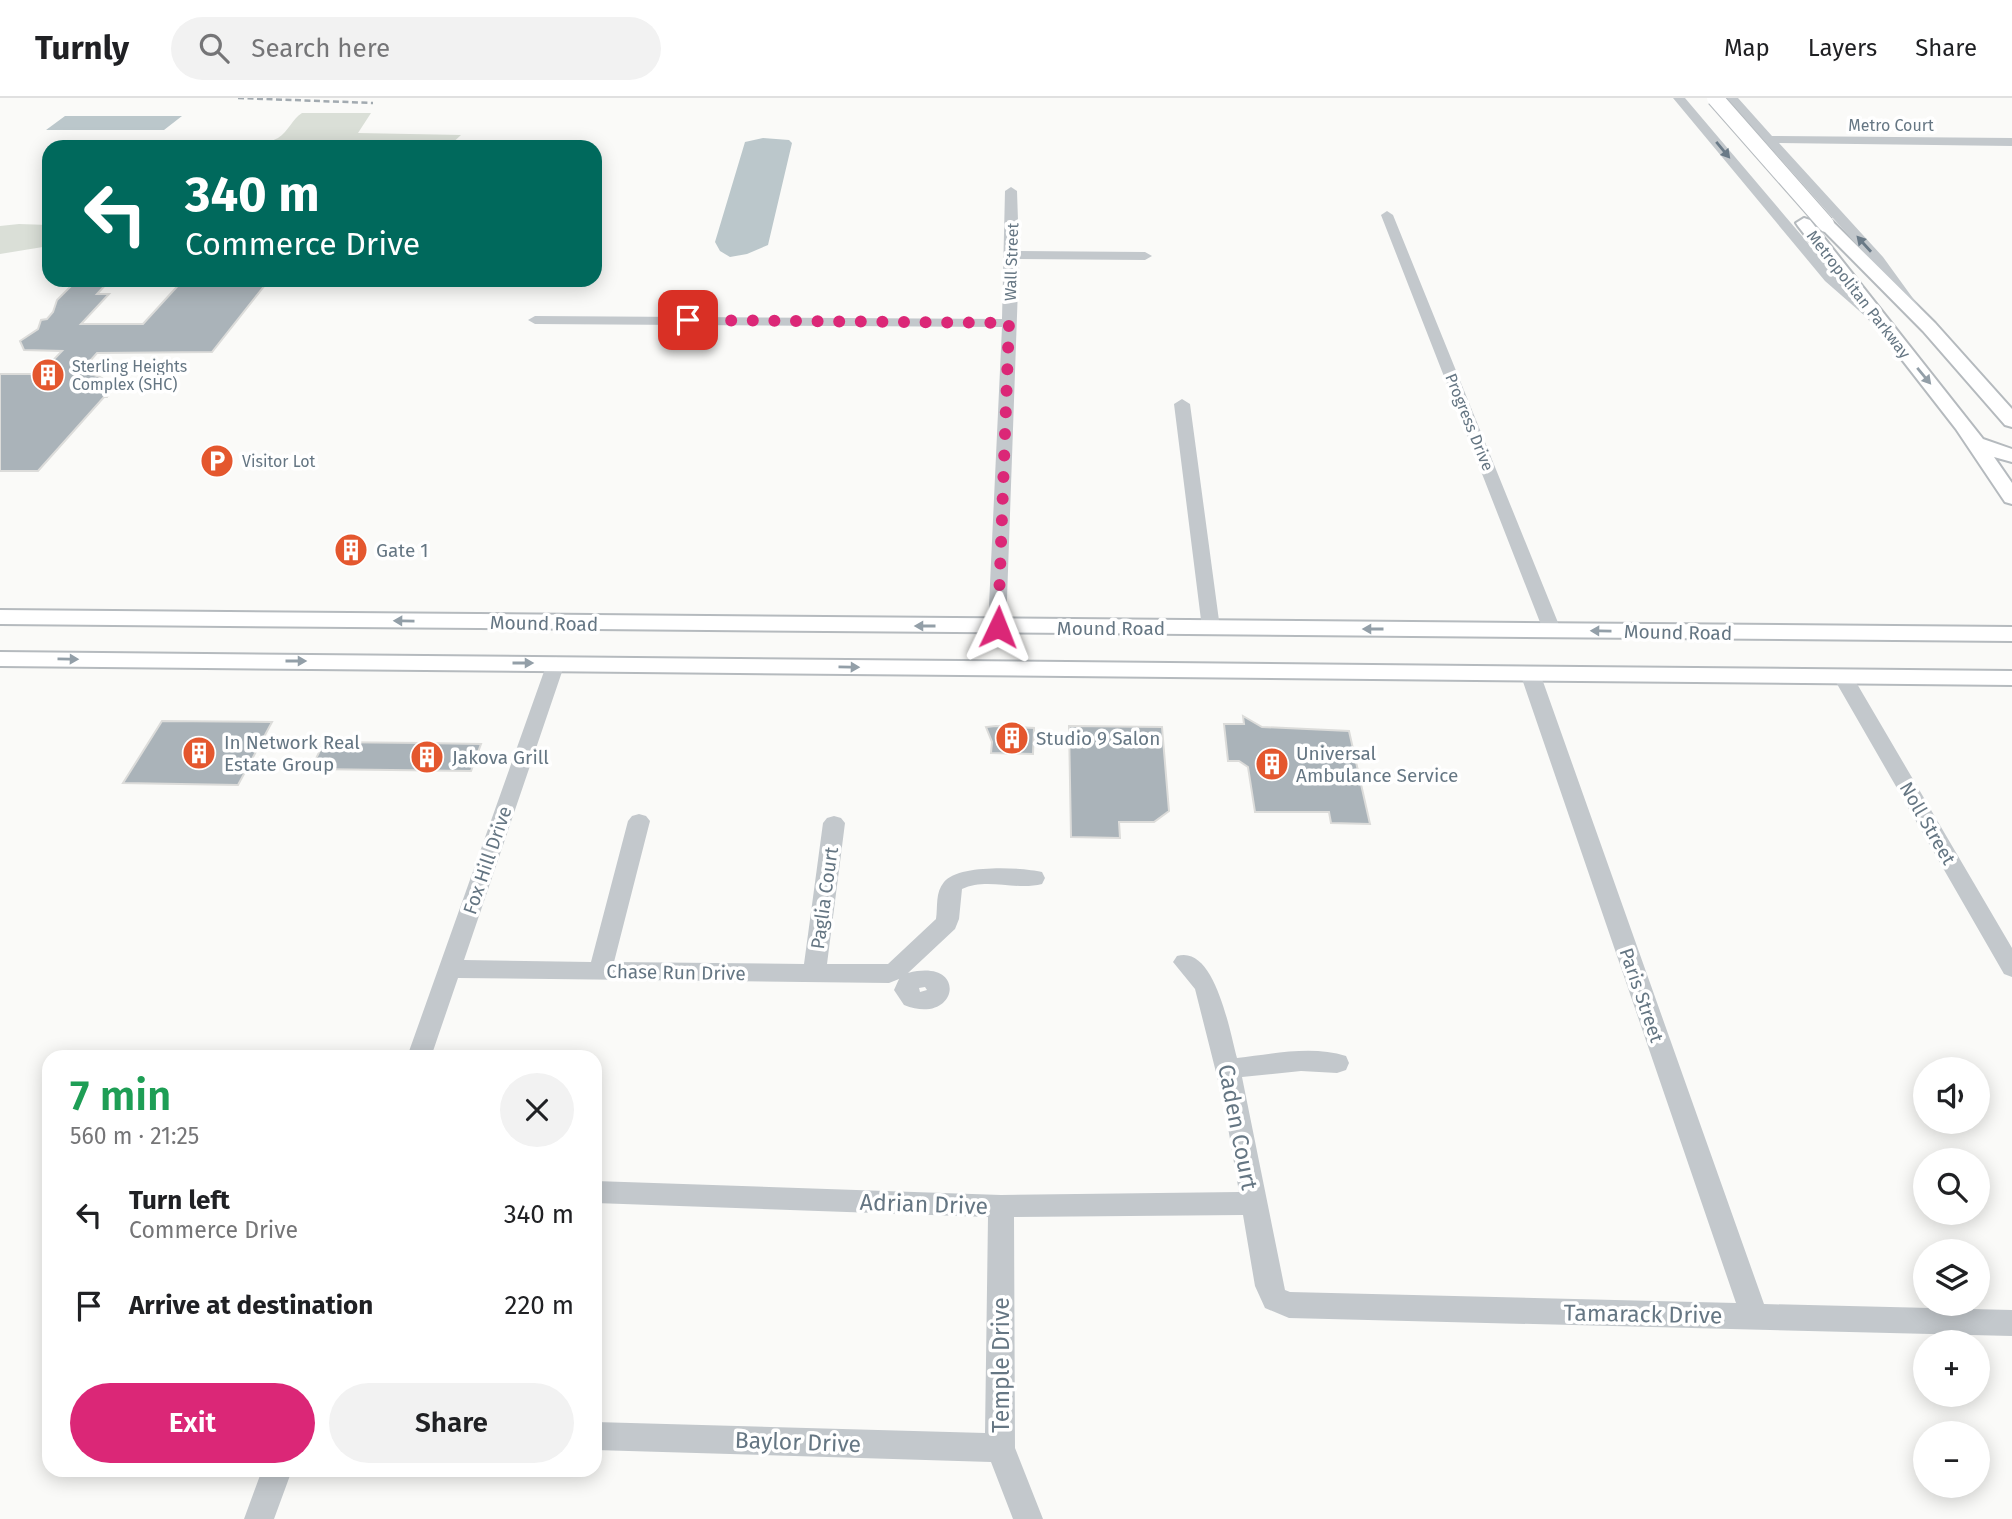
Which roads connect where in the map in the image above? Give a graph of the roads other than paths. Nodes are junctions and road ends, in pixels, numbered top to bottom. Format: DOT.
graph roads {
  1 [pos="1695,99"];
  2 [pos="1735,100"];
  3 [pos="1770,139"];
  4 [pos="2012,142"];
  5 [pos="1011,191"];
  6 [pos="1387,215"];
  7 [pos="1012,255"];
  8 [pos="1144,256"];
  9 [pos="1920,318"];
  10 [pos="536,320"];
  11 [pos="1009,323"];
  12 [pos="1881,323"];
  13 [pos="1182,404"];
  14 [pos="2012,421"];
  15 [pos="1975,443"];
  16 [pos="2012,456"];
  17 [pos="2011,494"];
  18 [pos="0,617"];
  19 [pos="58,618"];
  20 [pos="736,625"];
  21 [pos="799,625"];
  22 [pos="998,627"];
  23 [pos="0,628"];
  24 [pos="1211,628"];
  25 [pos="1552,630"];
  26 [pos="2003,634"];
  27 [pos="0,659"];
  28 [pos="454,663"];
  29 [pos="556,663"];
  30 [pos="2012,665"];
  31 [pos="1199,670"];
  32 [pos="1530,673"];
  33 [pos="1699,675"];
  34 [pos="1843,677"];
  35 [pos="2012,678"];
  36 [pos="639,821"];
  37 [pos="834,823"];
  38 [pos="1034,878"];
  39 [pos="1185,962"];
  40 [pos="2012,968"];
  41 [pos="450,969"];
  42 [pos="600,971"];
  43 [pos="814,974"];
  44 [pos="421,1050"];
  45 [pos="1337,1063"];
  46 [pos="1228,1069"];
  47 [pos="602,1192"];
  48 [pos="1253,1203"];
  49 [pos="1001,1206"];
  50 [pos="1275,1299"];
  51 [pos="1755,1317"];
  52 [pos="2012,1323"];
  53 [pos="602,1436"];
  54 [pos="1000,1448"];
  55 [pos="274,1477"];
  56 [pos="260,1519"];
  57 [pos="1028,1519"];
  1 -- 2 [label="street"];
  1 -- 9 [label="main road, Metropolitan Parkway, bridge"];
  1 -- 12 [label="main road, Metropolitan Parkway"];
  1 -- 12 [label="street, one-way"];
  2 -- 3 [label="street"];
  3 -- 4 [label="street, Metro Court"];
  9 -- 3 [label="street, one-way"];
  5 -- 7 [label="street, Wall Street"];
  6 -- 25 [label="street, Progress Drive"];
  7 -- 8 [label="street"];
  7 -- 11 [label="street, Wall Street"];
  9 -- 14 [label="main road, Metropolitan Parkway"];
  10 -- 11 [label="street"];
  11 -- 22 [label="street, Wall Street"];
  12 -- 15 [label="main road, Metropolitan Parkway, one-way"];
  13 -- 24 [label="street"];
  15 -- 16 [label="main road"];
  15 -- 17 [label="main road, Metropolitan Parkway"];
  18 -- 19 [label="main road, Mound Road"];
  20 -- 19 [label="main road, Mound Road, one-way"];
  19 -- 23 [label="main road"];
  20 -- 21 [label="main road, Mound Road"];
  20 -- 28 [label="main road"];
  22 -- 21 [label="main road, Mound Road, one-way"];
  21 -- 29 [label="main road"];
  22 -- 24 [label="main road, Mound Road"];
  25 -- 24 [label="main road, Mound Road, one-way"];
  26 -- 25 [label="main road, Mound Road, one-way"];
  25 -- 31 [label="main road"];
  26 -- 33 [label="main road"];
  27 -- 28 [label="main road, Mound Road, one-way"];
  28 -- 29 [label="main road, Mound Road, one-way"];
  29 -- 31 [label="main road, Mound Road, one-way"];
  29 -- 41 [label="street, Fox Hill Drive"];
  30 -- 34 [label="main road"];
  31 -- 32 [label="main road, Mound Road"];
  32 -- 33 [label="main road, Mound Road"];
  32 -- 51 [label="street, Paris Street"];
  33 -- 34 [label="main road, Mound Road"];
  34 -- 35 [label="main road, Mound Road"];
  34 -- 40 [label="street, Noll Street"];
  36 -- 42 [label="street"];
  37 -- 43 [label="street, Paglia Court"];
  38 -- 43 [label="street, Chase Run Drive"];
  39 -- 46 [label="street, Caden Court"];
  41 -- 42 [label="street, Chase Run Drive"];
  41 -- 44 [label="street, Fox Hill Drive"];
  42 -- 43 [label="street, Chase Run Drive"];
  45 -- 46 [label="street"];
  46 -- 48 [label="street, Caden Court"];
  47 -- 49 [label="street, Adrian Drive"];
  48 -- 49 [label="street, Adrian Drive"];
  48 -- 50 [label="street, Caden Court"];
  49 -- 54 [label="street, Temple Drive"];
  50 -- 51 [label="street, Tamarack Drive"];
  51 -- 52 [label="street, Tamarack Drive"];
  53 -- 54 [label="street, Baylor Drive"];
  54 -- 57 [label="street, Temple Drive"];
  55 -- 56 [label="street"];
}
